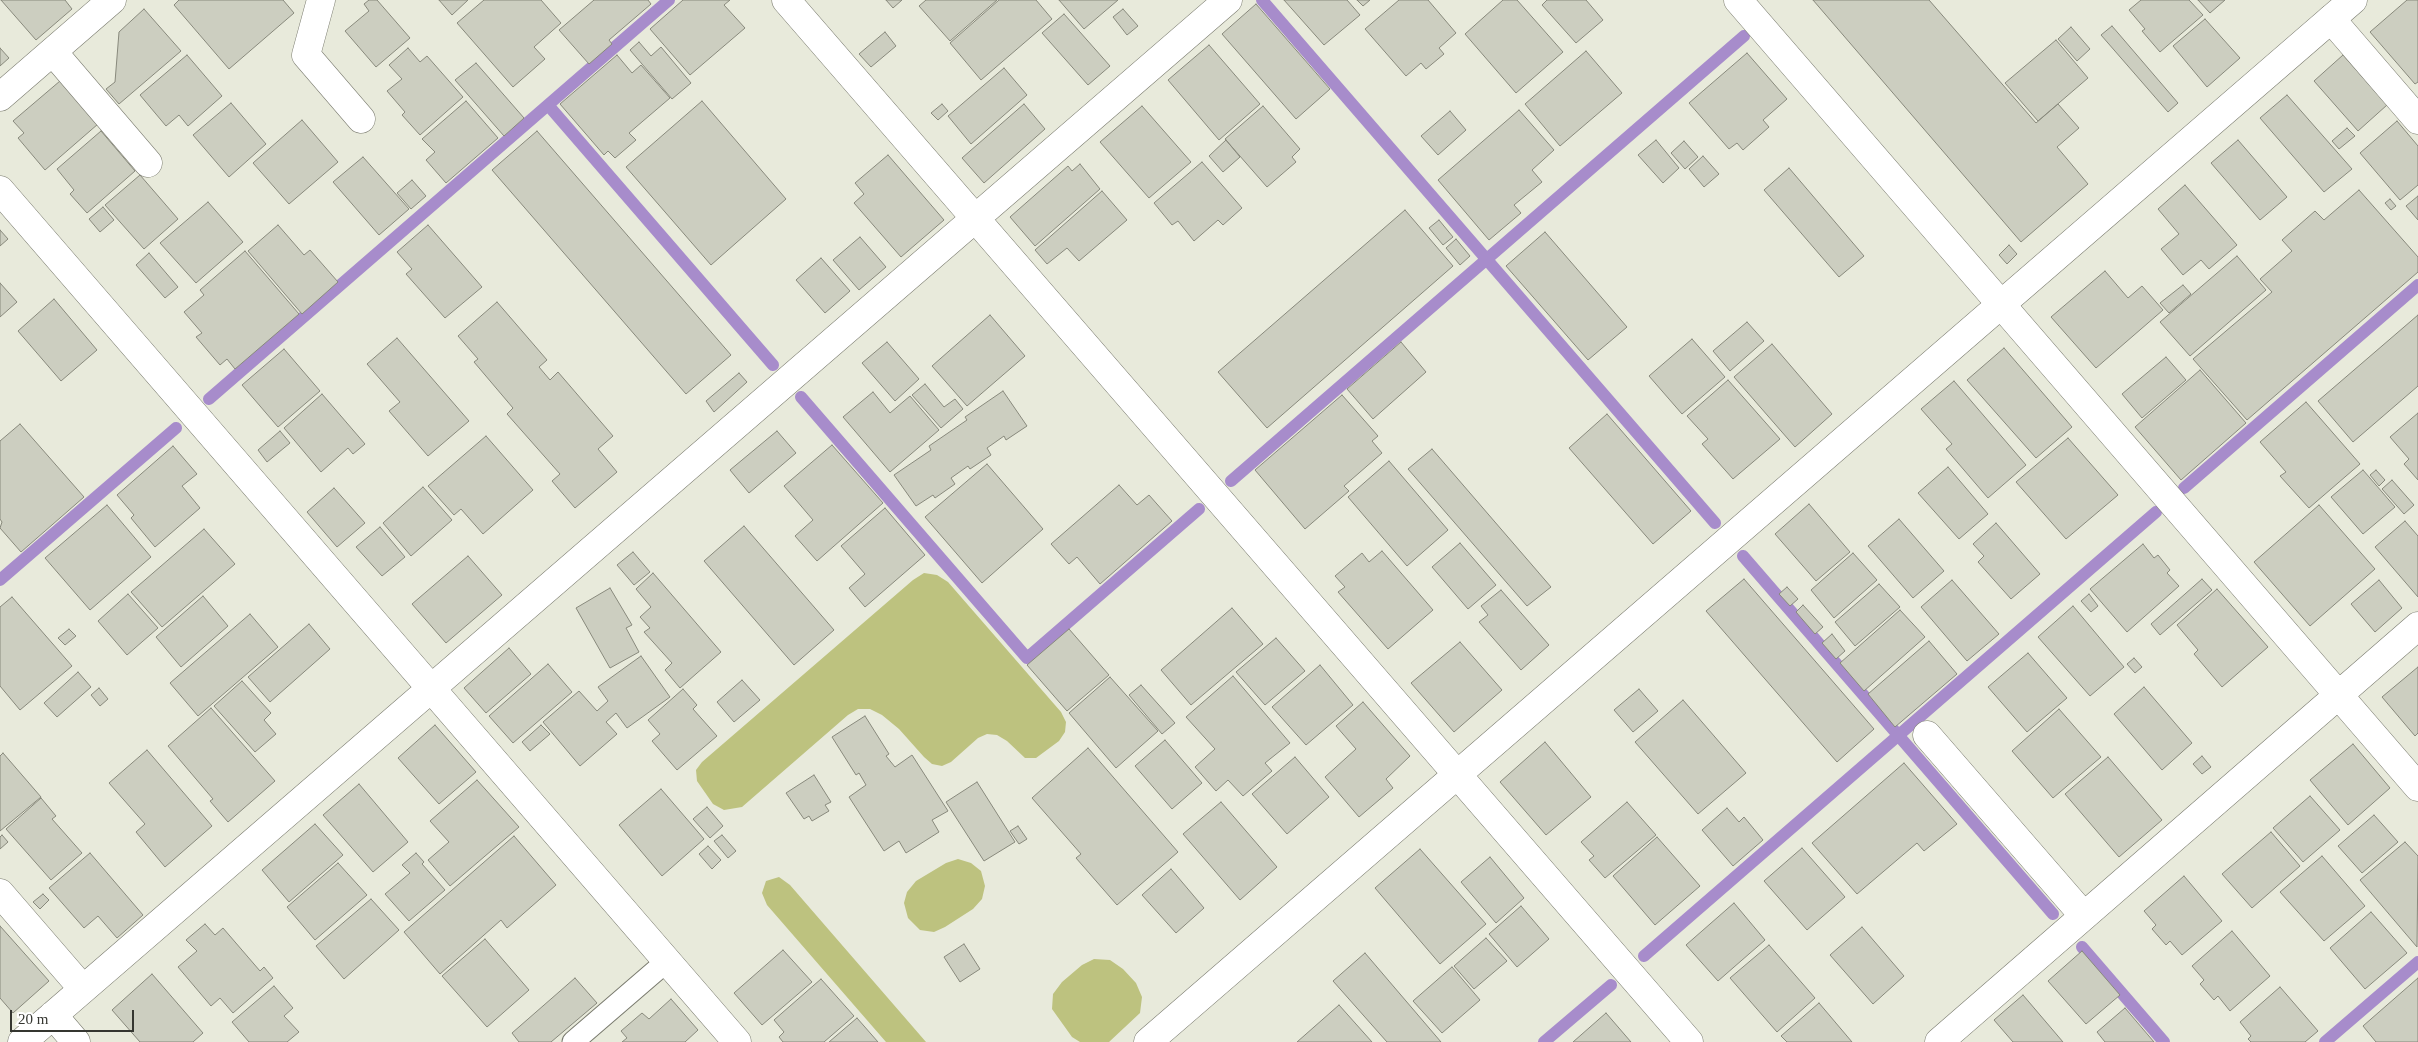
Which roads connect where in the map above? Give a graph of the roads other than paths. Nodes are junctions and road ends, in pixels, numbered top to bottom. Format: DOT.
graph roads {
  1 [pos="112,0"];
  2 [pos="321,0"];
  3 [pos="786,0"];
  4 [pos="1228,0"];
  5 [pos="1738,0"];
  6 [pos="2353,0"];
  7 [pos="2331,19"];
  8 [pos="53,52"];
  9 [pos="0,97"];
  10 [pos="361,119"];
  11 [pos="2418,120"];
  12 [pos="148,162"];
  13 [pos="0,190"];
  14 [pos="975,219"];
  15 [pos="2001,304"];
  16 [pos="2418,626"];
  17 [pos="431,688"];
  18 [pos="2339,695"];
  19 [pos="1927,735"];
  20 [pos="1457,775"];
  21 [pos="2418,787"];
  22 [pos="0,893"];
  23 [pos="2084,916"];
  24 [pos="667,961"];
  25 [pos="83,989"];
  26 [pos="53,1015"];
  27 [pos="22,1042"];
  28 [pos="76,1042"];
  29 [pos="573,1042"];
  30 [pos="737,1042"];
  31 [pos="1148,1042"];
  32 [pos="1689,1042"];
  33 [pos="1939,1042"];
  1 -- 8 [label="street"];
  2 -- 10 [label="street"];
  3 -- 14 [label="street"];
  4 -- 14 [label="street"];
  5 -- 15 [label="street"];
  6 -- 7 [label="street"];
  7 -- 11 [label="street"];
  7 -- 15 [label="street"];
  8 -- 9 [label="street"];
  8 -- 12 [label="street"];
  13 -- 17 [label="street"];
  14 -- 17 [label="street"];
  14 -- 20 [label="street"];
  15 -- 18 [label="street"];
  15 -- 20 [label="street"];
  16 -- 18 [label="street"];
  17 -- 24 [label="street"];
  17 -- 25 [label="street"];
  18 -- 21 [label="street"];
  18 -- 23 [label="street"];
  19 -- 23 [label="street"];
  20 -- 31 [label="street"];
  20 -- 32 [label="street"];
  22 -- 25 [label="street"];
  23 -- 33 [label="street"];
  24 -- 29 [label="lane"];
  24 -- 30 [label="street"];
  25 -- 26 [label="street"];
  26 -- 27 [label="street"];
  26 -- 28 [label="street"];
}
